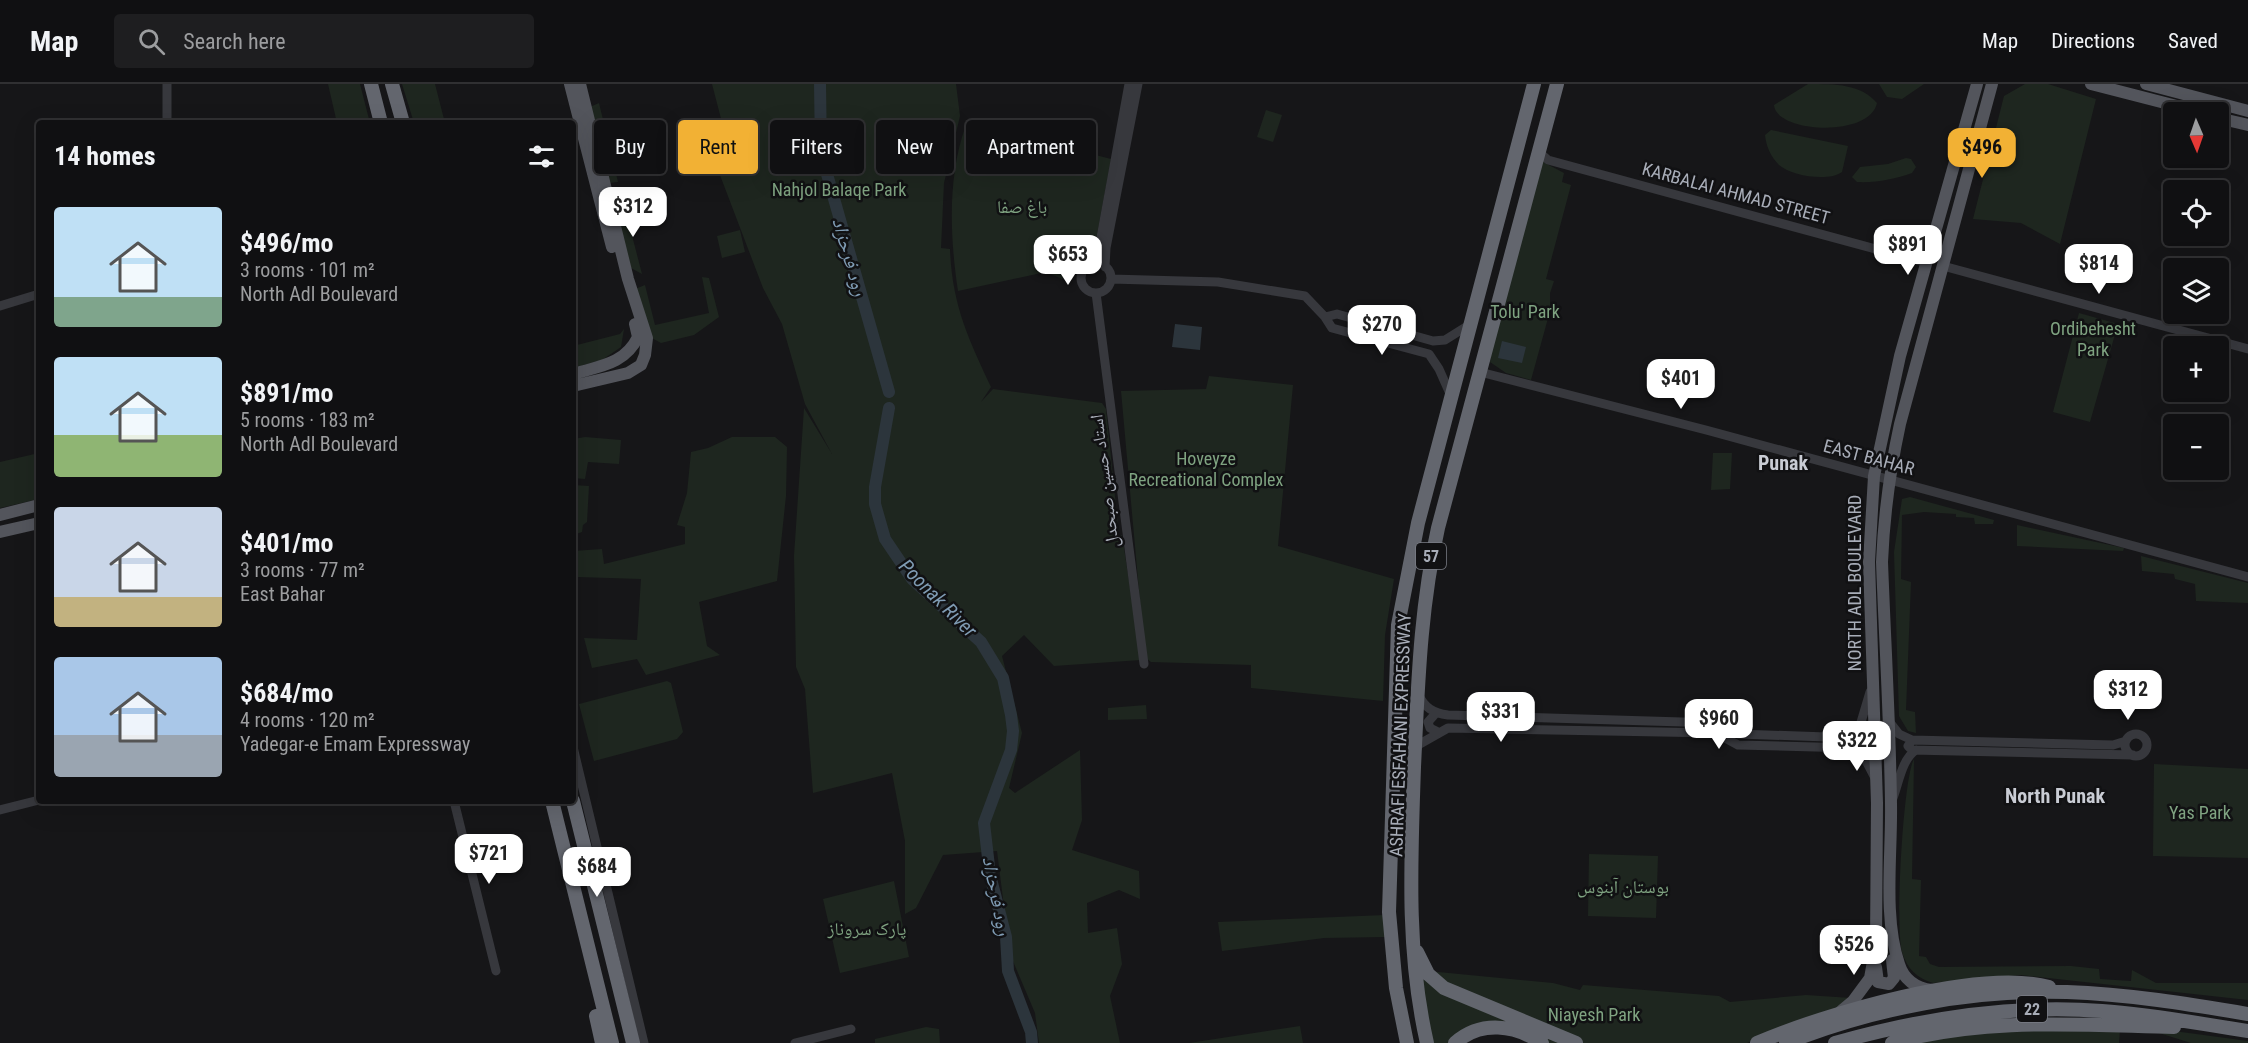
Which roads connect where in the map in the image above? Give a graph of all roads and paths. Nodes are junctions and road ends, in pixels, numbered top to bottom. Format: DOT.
graph roads {
  1 [pos="167,84"];
  2 [pos="371,84"];
  3 [pos="392,84"];
  4 [pos="570,84"];
  5 [pos="580,84"];
  6 [pos="1129,84"];
  7 [pos="1138,84"];
  8 [pos="1534,84"];
  9 [pos="1557,84"];
  10 [pos="2002,84"];
  11 [pos="2091,84"];
  12 [pos="2146,84"];
  13 [pos="1975,87"];
  14 [pos="1991,89"];
  15 [pos="2163,102"];
  16 [pos="2248,111"];
  17 [pos="167,120"];
  18 [pos="380,120"];
  19 [pos="402,120"];
  20 [pos="2229,121"];
  21 [pos="2248,125"];
  22 [pos="1543,155"];
  23 [pos="1927,263"];
  24 [pos="1093,264"];
  25 [pos="1943,266"];
  26 [pos="1105,267"];
  27 [pos="1111,279"];
  28 [pos="1096,293"];
  29 [pos="36,295"];
  30 [pos="0,306"];
  31 [pos="1325,317"];
  32 [pos="1469,325"];
  33 [pos="1433,341"];
  34 [pos="2248,349"];
  35 [pos="1428,354"];
  36 [pos="610,363"];
  37 [pos="1479,372"];
  38 [pos="576,373"];
  39 [pos="614,377"];
  40 [pos="576,385"];
  41 [pos="1451,396"];
  42 [pos="1874,476"];
  43 [pos="1888,480"];
  44 [pos="36,506"];
  45 [pos="0,515"];
  46 [pos="36,523"];
  47 [pos="0,532"];
  48 [pos="2248,577"];
  49 [pos="1144,664"];
  50 [pos="1872,687"];
  51 [pos="1416,691"];
  52 [pos="1436,713"];
  53 [pos="1888,720"];
  54 [pos="1438,732"];
  55 [pos="1851,738"];
  56 [pos="2126,741"];
  57 [pos="1914,746"];
  58 [pos="1852,748"];
  59 [pos="2133,755"];
  60 [pos="1415,758"];
  61 [pos="576,760"];
  62 [pos="1876,782"];
  63 [pos="36,801"];
  64 [pos="1891,803"];
  65 [pos="455,804"];
  66 [pos="553,804"];
  67 [pos="574,804"];
  68 [pos="0,810"];
  69 [pos="1411,934"];
  70 [pos="1892,936"];
  71 [pos="1876,945"];
  72 [pos="589,954"];
  73 [pos="496,971"];
  74 [pos="1940,990"];
  75 [pos="2067,992"];
  76 [pos="2248,1009"];
  77 [pos="2222,1010"];
  78 [pos="1840,1011"];
  79 [pos="2248,1014"];
  80 [pos="1403,1023"];
  81 [pos="2232,1028"];
  82 [pos="850,1029"];
  83 [pos="2248,1032"];
  84 [pos="602,1043"];
  85 [pos="612,1043"];
  86 [pos="633,1043"];
  87 [pos="644,1043"];
  88 [pos="795,1043"];
  89 [pos="1401,1043"];
  90 [pos="1407,1043"];
  91 [pos="1427,1043"];
  92 [pos="1455,1043"];
  93 [pos="1542,1043"];
  94 [pos="1576,1043"];
  95 [pos="1757,1043"];
  96 [pos="1786,1043"];
  97 [pos="1835,1043"];
  98 [pos="1892,1043"];
  1 -- 17 [label="street"];
  2 -- 18 [label="highway"];
  3 -- 19 [label="highway"];
  4 -- 36 [label="main road"];
  5 -- 39 [label="main road"];
  6 -- 24 [label="street"];
  7 -- 26 [label="street"];
  8 -- 32 [label="highway, ASHRAFI ESFAHANI EXPRESSWAY / 57"];
  9 -- 22 [label="highway, ASHRAFI ESFAHANI EXPRESSWAY / 57"];
  10 -- 14 [label="main road"];
  11 -- 15 [label="main road"];
  12 -- 16 [label="main road"];
  13 -- 23 [label="main road, NORTH ADL BOULEVARD"];
  14 -- 25 [label="main road, NORTH ADL BOULEVARD"];
  20 -- 21 [label="main road"];
  22 -- 23 [label="street, KARBALAI AHMAD STREET"];
  22 -- 37 [label="highway, ASHRAFI ESFAHANI EXPRESSWAY / 57"];
  23 -- 42 [label="main road, NORTH ADL BOULEVARD"];
  24 -- 26 [label="street"];
  24 -- 28 [label="street"];
  25 -- 34 [label="street"];
  25 -- 43 [label="main road, NORTH ADL BOULEVARD"];
  26 -- 27 [label="street"];
  27 -- 28 [label="street"];
  27 -- 31 [label="street"];
  28 -- 49 [label="street, استاد حسین صبحدل"];
  29 -- 30 [label="street"];
  31 -- 33 [label="street"];
  31 -- 35 [label="street"];
  32 -- 33 [label="street"];
  32 -- 41 [label="highway, ASHRAFI ESFAHANI EXPRESSWAY / 57"];
  33 -- 35 [label="street"];
  35 -- 41 [label="street"];
  36 -- 38 [label="main road"];
  36 -- 39 [label="main road"];
  37 -- 42 [label="street, EAST BAHAR"];
  37 -- 51 [label="highway, ASHRAFI ESFAHANI EXPRESSWAY / 57"];
  39 -- 40 [label="main road"];
  41 -- 80 [label="highway, ASHRAFI ESFAHANI EXPRESSWAY / 57"];
  42 -- 43 [label="street, EAST BAHAR"];
  42 -- 50 [label="main road, NORTH ADL BOULEVARD"];
  43 -- 48 [label="street, EAST BAHAR"];
  43 -- 53 [label="main road, NORTH ADL BOULEVARD"];
  44 -- 45 [label="main road"];
  46 -- 47 [label="main road"];
  50 -- 55 [label="street"];
  50 -- 62 [label="main road, NORTH ADL BOULEVARD"];
  51 -- 52 [label="street"];
  51 -- 60 [label="highway, ASHRAFI ESFAHANI EXPRESSWAY / 57"];
  52 -- 54 [label="street"];
  52 -- 55 [label="street"];
  53 -- 57 [label="street"];
  53 -- 64 [label="main road, NORTH ADL BOULEVARD"];
  54 -- 58 [label="street"];
  54 -- 60 [label="street"];
  55 -- 58 [label="street"];
  56 -- 57 [label="street"];
  56 -- 59 [label="street"];
  56 -- 59 [label="street"];
  57 -- 59 [label="street"];
  57 -- 64 [label="street"];
  58 -- 62 [label="street"];
  60 -- 69 [label="highway, ASHRAFI ESFAHANI EXPRESSWAY / 57"];
  61 -- 87 [label="street"];
  62 -- 71 [label="main road, NORTH ADL BOULEVARD"];
  63 -- 68 [label="street"];
  64 -- 70 [label="main road, NORTH ADL BOULEVARD"];
  65 -- 73 [label="street"];
  66 -- 72 [label="highway"];
  67 -- 86 [label="highway"];
  69 -- 91 [label="highway, ASHRAFI ESFAHANI EXPRESSWAY / 57"];
  69 -- 94 [label="highway"];
  70 -- 71 [label="main road"];
  70 -- 74 [label="main road, NORTH ADL BOULEVARD"];
  71 -- 78 [label="main road, NORTH ADL BOULEVARD"];
  72 -- 84 [label="highway"];
  72 -- 85 [label="highway"];
  74 -- 75 [label="highway"];
  74 -- 78 [label="highway"];
  75 -- 77 [label="highway, 22"];
  75 -- 96 [label="highway, 22"];
  76 -- 77 [label="main road"];
  77 -- 79 [label="highway, 22"];
  78 -- 95 [label="highway"];
  80 -- 89 [label="highway"];
  80 -- 90 [label="highway, ASHRAFI ESFAHANI EXPRESSWAY / 57"];
  81 -- 83 [label="highway, 22"];
  81 -- 97 [label="highway, 22"];
  81 -- 98 [label="highway"];
  82 -- 88 [label="street"];
  92 -- 93 [label="highway"];
}
